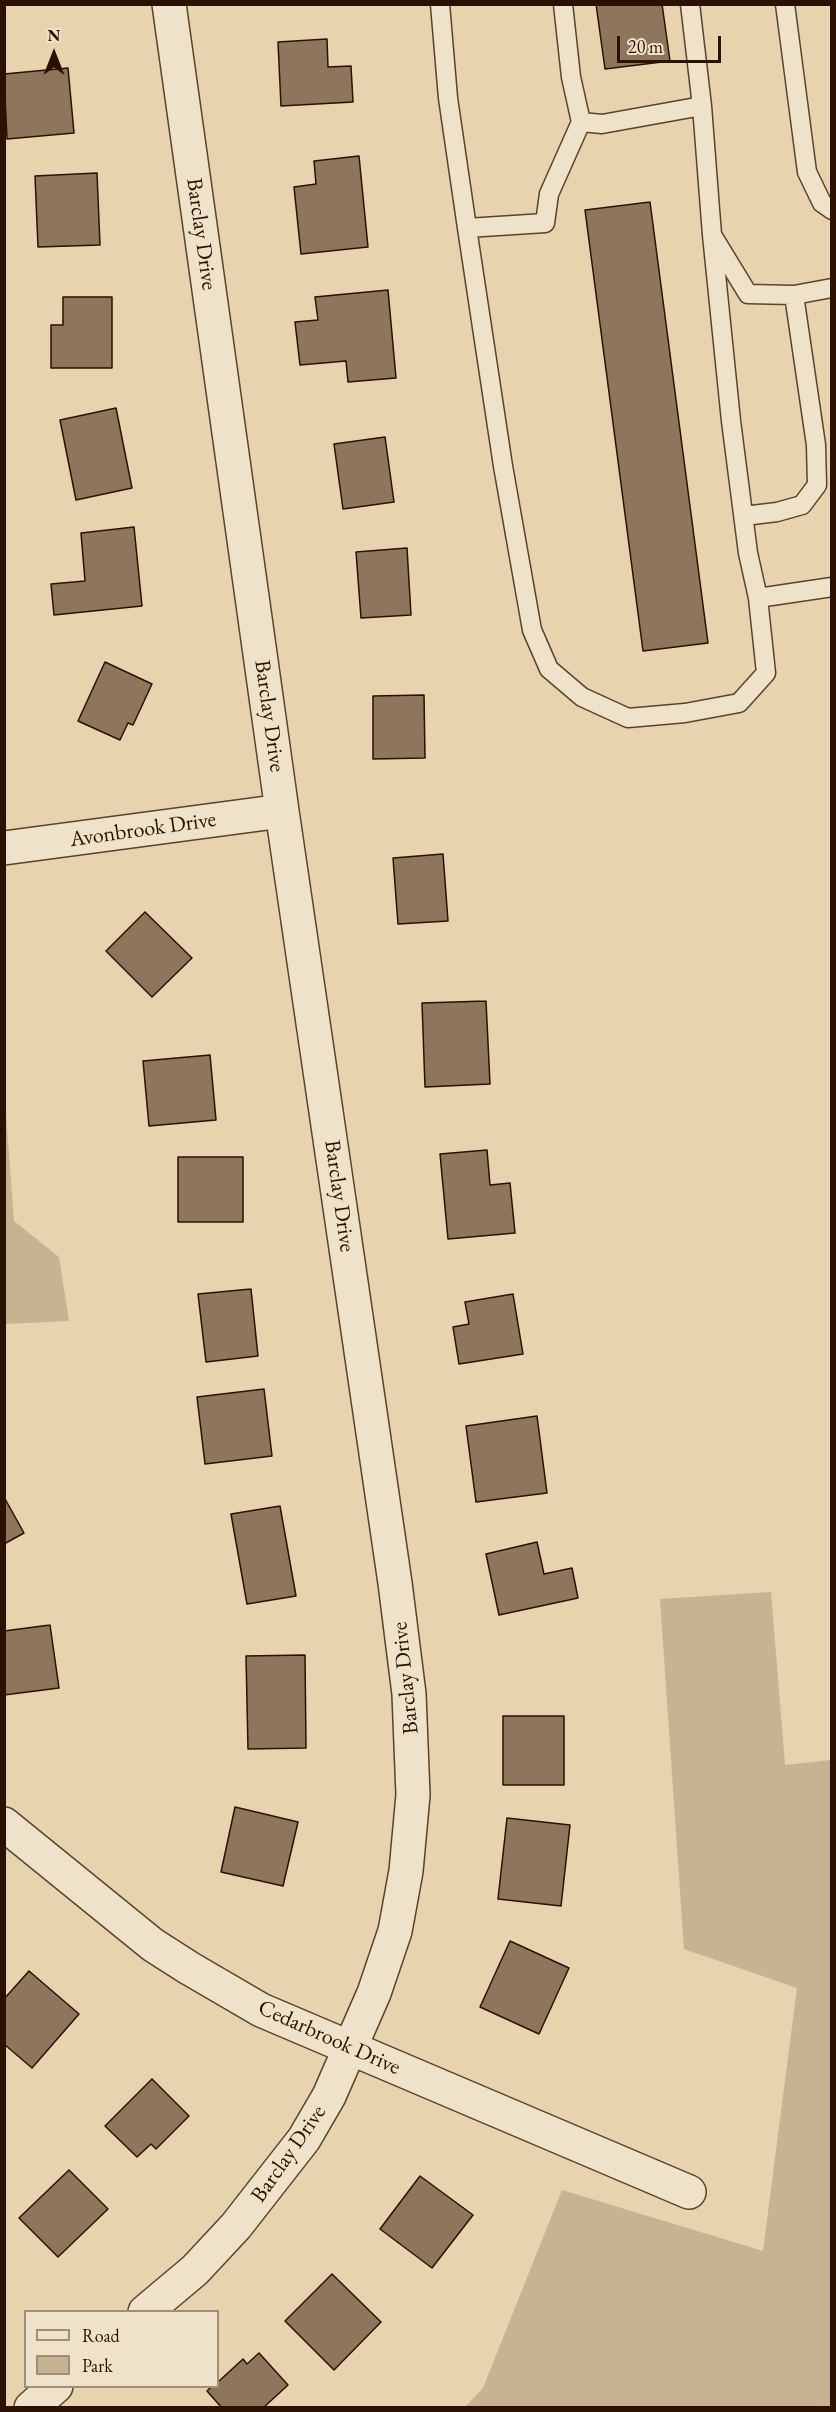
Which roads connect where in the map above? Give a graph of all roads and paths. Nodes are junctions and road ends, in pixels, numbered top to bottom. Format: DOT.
graph roads {
  1 [pos="169,4"];
  2 [pos="440,4"];
  3 [pos="563,4"];
  4 [pos="690,4"];
  5 [pos="785,4"];
  6 [pos="702,106"];
  7 [pos="581,122"];
  8 [pos="831,210"];
  9 [pos="467,228"];
  10 [pos="712,235"];
  11 [pos="831,288"];
  12 [pos="794,295"];
  13 [pos="744,516"];
  14 [pos="831,587"];
  15 [pos="758,598"];
  16 [pos="282,811"];
  17 [pos="4,849"];
  18 [pos="4,1824"];
  19 [pos="351,2049"];
  20 [pos="689,2192"];
  21 [pos="147,2310"];
  22 [pos="54,2388"];
  23 [pos="31,2408"];
  1 -- 16 [label="street, Barclay Drive"];
  2 -- 9 [label="lane"];
  3 -- 7 [label="lane"];
  4 -- 6 [label="lane"];
  5 -- 8 [label="lane"];
  6 -- 7 [label="lane"];
  6 -- 10 [label="lane"];
  7 -- 9 [label="lane"];
  9 -- 15 [label="lane"];
  10 -- 12 [label="lane"];
  10 -- 13 [label="lane"];
  11 -- 12 [label="lane"];
  12 -- 13 [label="lane"];
  13 -- 15 [label="lane"];
  14 -- 15 [label="lane"];
  16 -- 17 [label="street, Avonbrook Drive"];
  16 -- 19 [label="street, Barclay Drive"];
  18 -- 19 [label="street, Cedarbrook Drive"];
  19 -- 20 [label="street, Cedarbrook Drive"];
  19 -- 21 [label="street, Barclay Drive"];
  22 -- 23 [label="street"];
}
